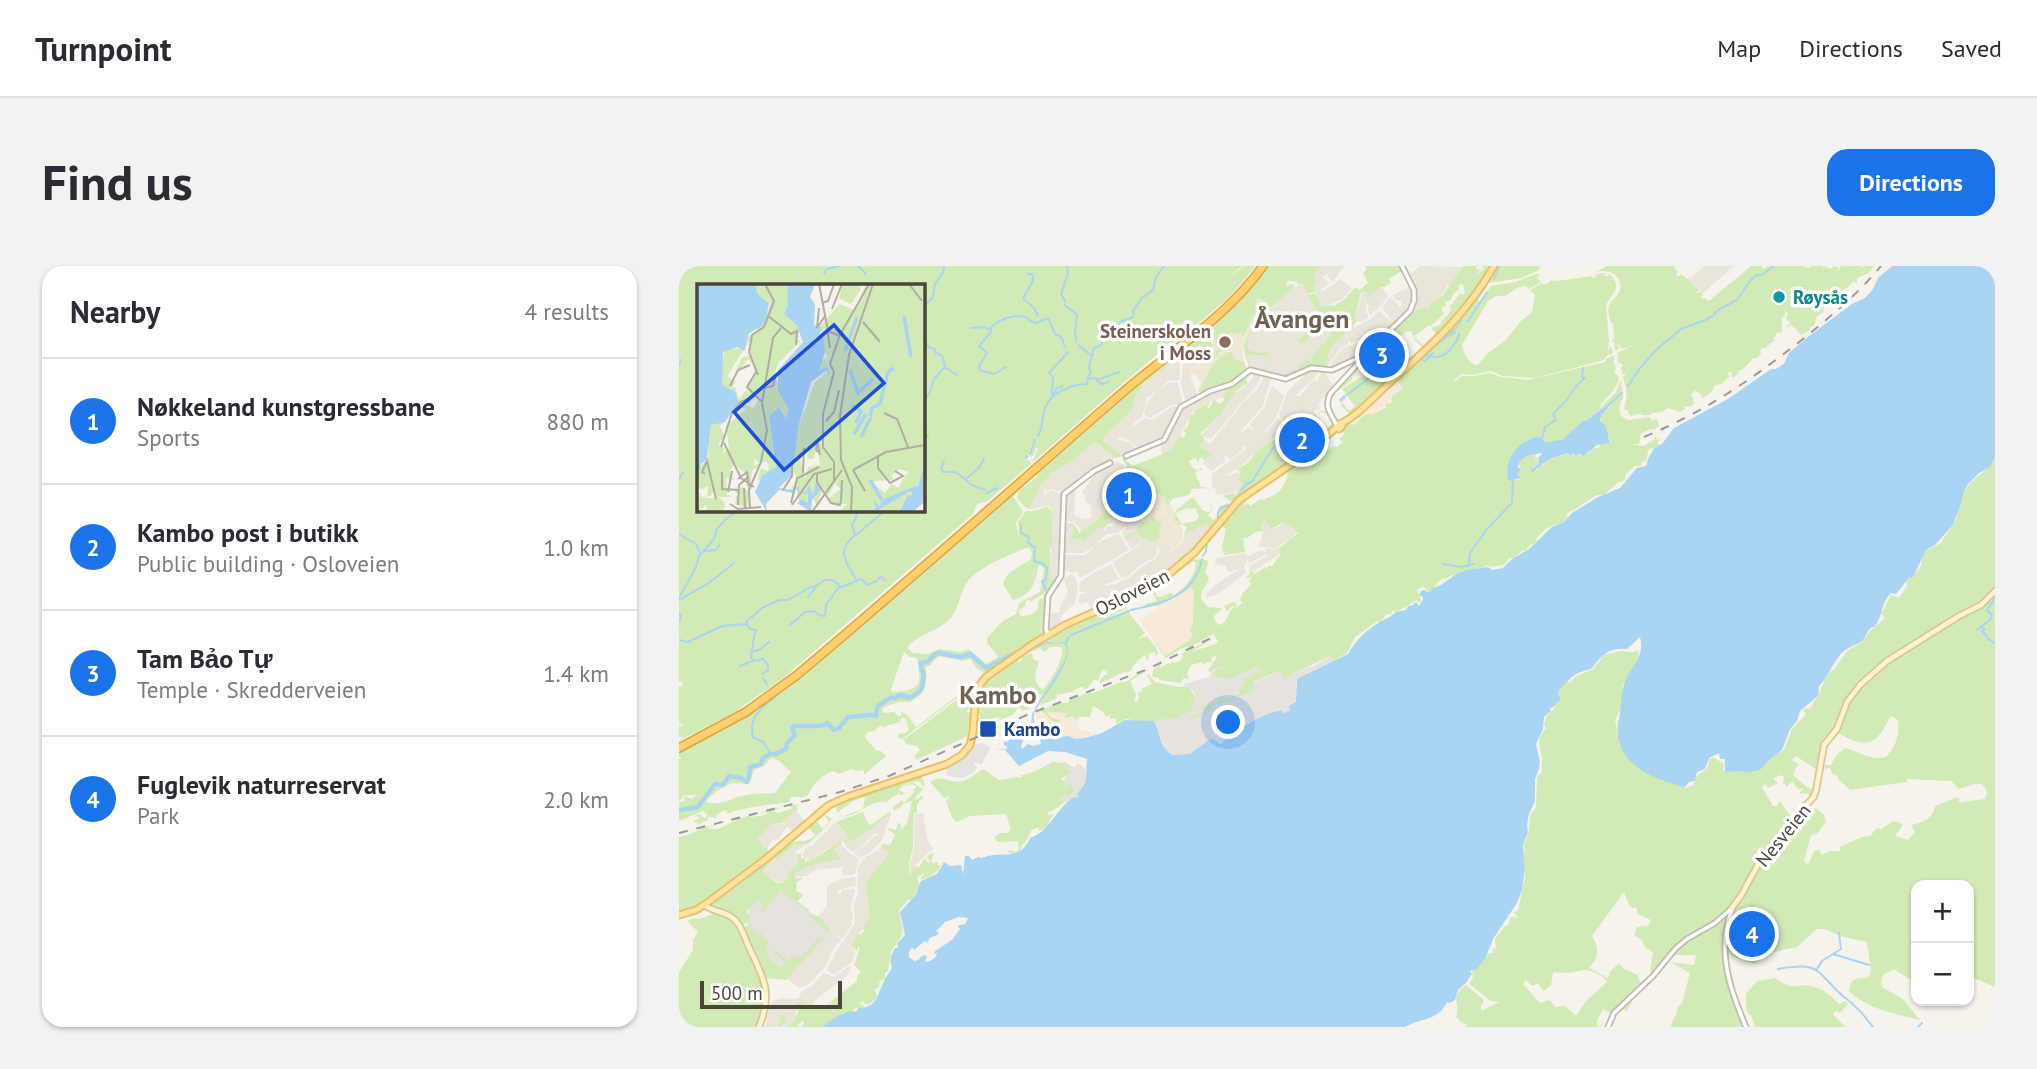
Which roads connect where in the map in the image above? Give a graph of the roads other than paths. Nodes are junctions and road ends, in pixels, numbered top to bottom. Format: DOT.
graph roads {
  1 [pos="1257,266"];
  2 [pos="1263,266"];
  3 [pos="1402,266"];
  4 [pos="1495,266"];
  5 [pos="1362,360"];
  6 [pos="1338,426"];
  7 [pos="1126,456"];
  8 [pos="1109,463"];
  9 [pos="1033,467"];
  10 [pos="1995,591"];
  11 [pos="1048,635"];
  12 [pos="679,746"];
  13 [pos="707,906"];
  14 [pos="1732,908"];
  15 [pos="679,915"];
  16 [pos="759,1027"];
  17 [pos="1608,1027"];
  18 [pos="1746,1027"];
  1 -- 9 [label="highway"];
  2 -- 9 [label="highway"];
  3 -- 5 [label="street"];
  4 -- 6 [label="main road, Osloveien"];
  5 -- 6 [label="street"];
  5 -- 7 [label="street"];
  6 -- 11 [label="main road, Osloveien"];
  8 -- 11 [label="street"];
  9 -- 12 [label="highway"];
  10 -- 14 [label="main road, Nesveien"];
  11 -- 13 [label="main road, Osloveien"];
  13 -- 15 [label="main road, Osloveien"];
  13 -- 16 [label="main road"];
  14 -- 17 [label="street"];
  14 -- 18 [label="street, Nesveien"];
}
